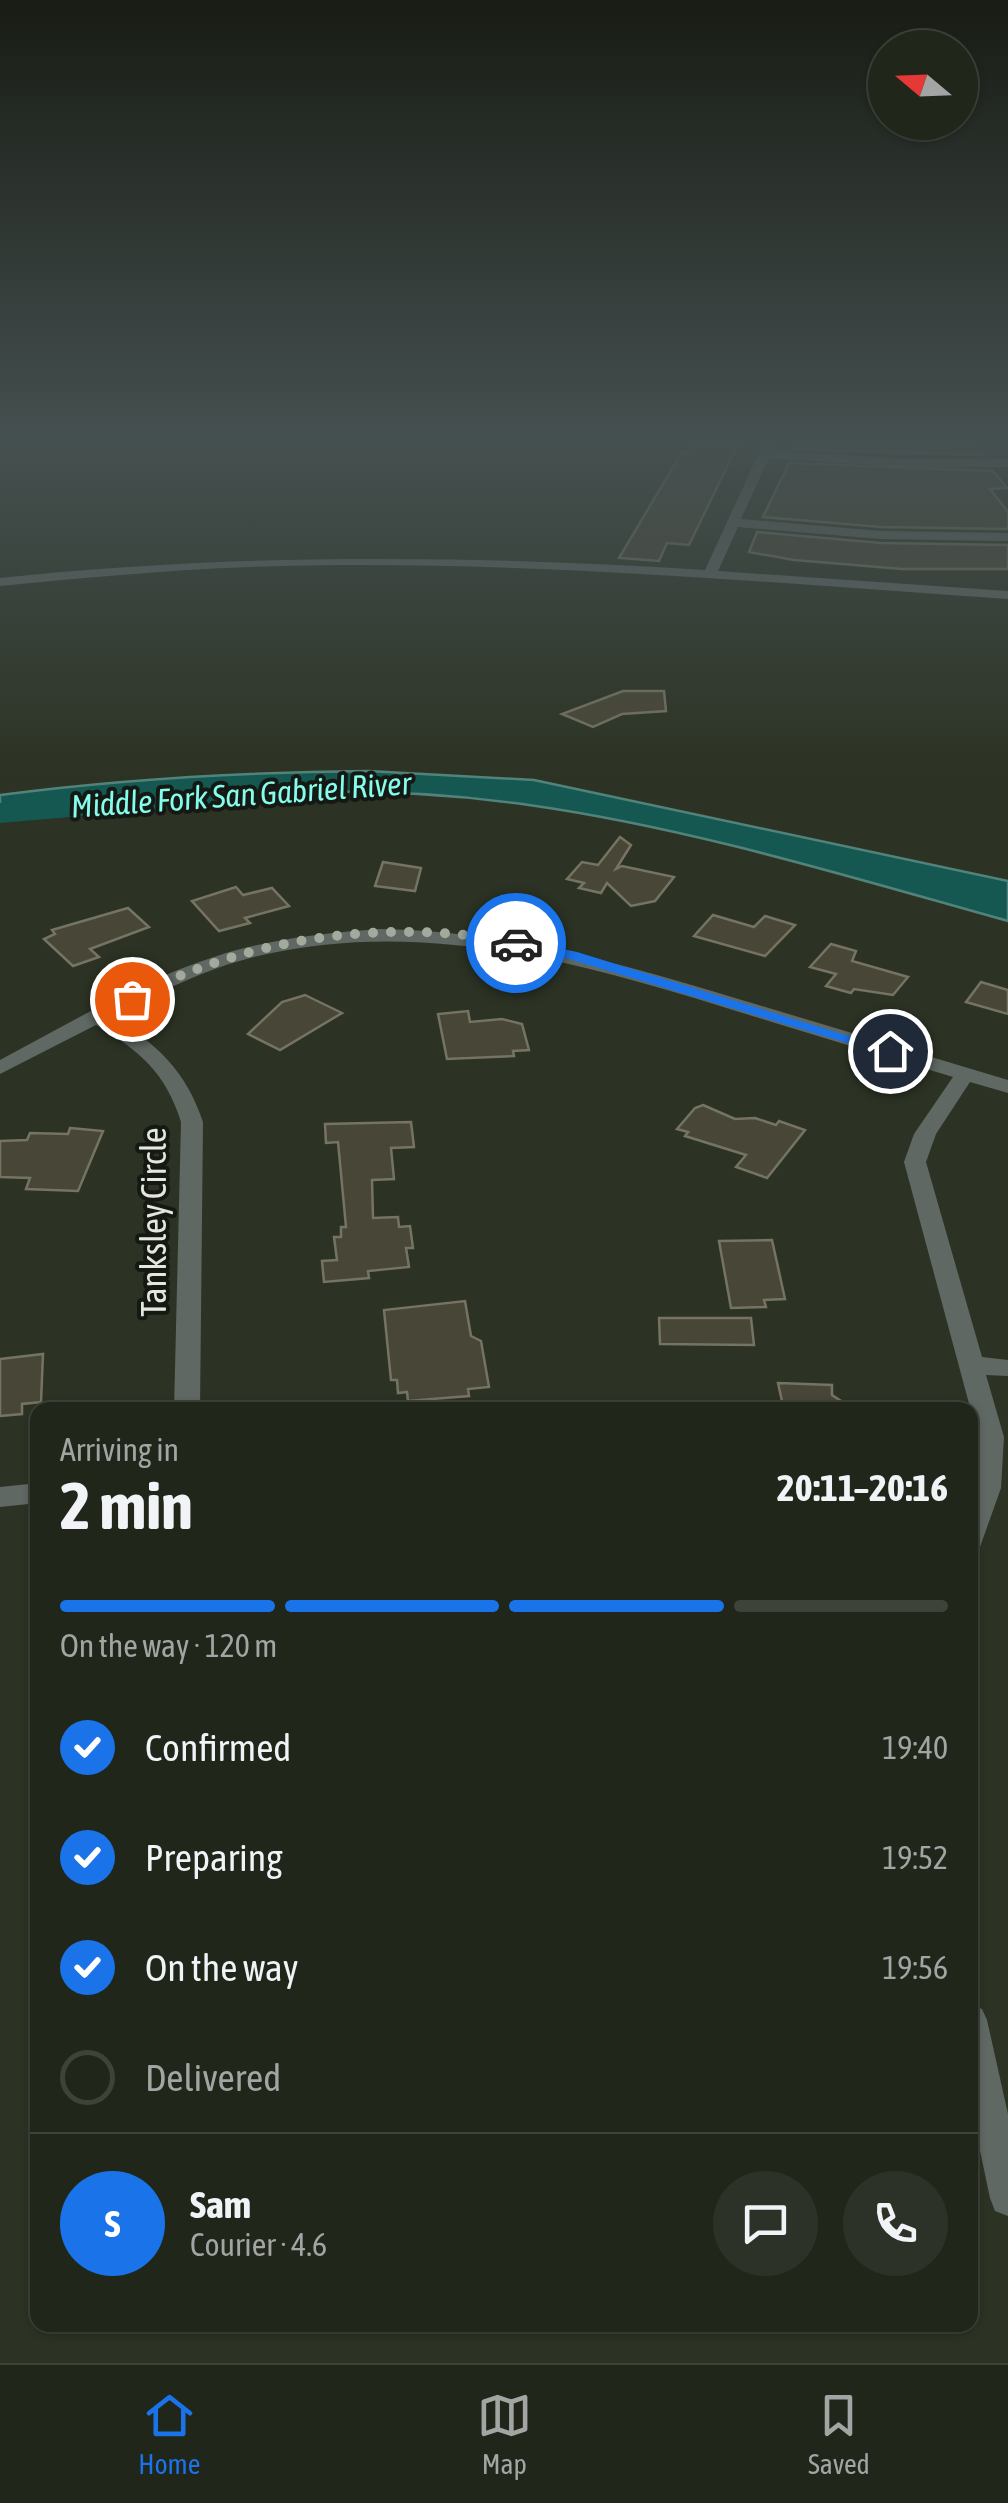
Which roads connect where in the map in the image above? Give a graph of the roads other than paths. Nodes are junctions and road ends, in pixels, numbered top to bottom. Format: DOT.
graph roads {
  1 [pos="718,554"];
  2 [pos="709,576"];
  3 [pos="0,582"];
  4 [pos="1008,595"];
  5 [pos="98,1018"];
  6 [pos="0,1068"];
  7 [pos="965,1074"];
  8 [pos="1008,1087"];
  9 [pos="970,1365"];
  10 [pos="1008,1368"];
  11 [pos="187,1402"];
  12 [pos="30,1494"];
  13 [pos="0,1496"];
  14 [pos="978,1517"];
  15 [pos="978,2057"];
  16 [pos="1008,2198"];
  1 -- 2 [label="street"];
  2 -- 3 [label="street"];
  2 -- 4 [label="street"];
  5 -- 6 [label="street"];
  5 -- 7 [label="street"];
  5 -- 11 [label="street, Tanksley Circle"];
  7 -- 8 [label="street"];
  7 -- 9 [label="street"];
  9 -- 10 [label="street"];
  9 -- 14 [label="street"];
  12 -- 13 [label="street"];
  15 -- 16 [label="street"];
}
